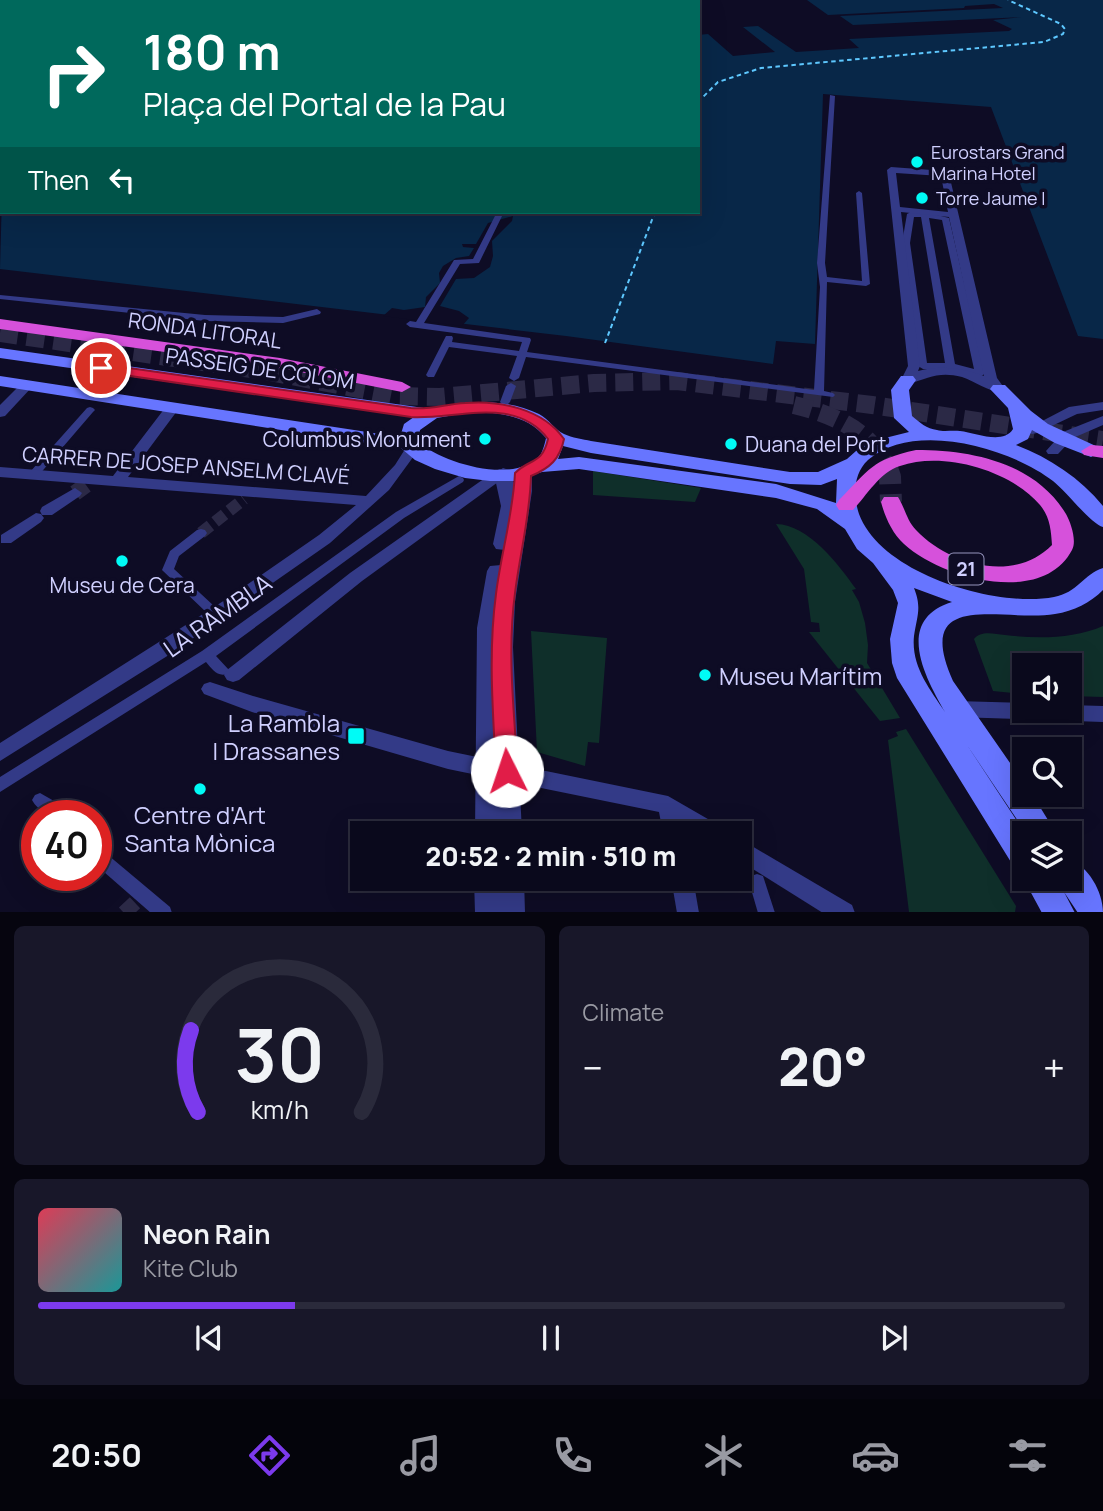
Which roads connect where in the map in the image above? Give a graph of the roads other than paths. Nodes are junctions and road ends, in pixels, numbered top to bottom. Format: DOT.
graph roads {
  1 [pos="832,96"];
  2 [pos="859,193"];
  3 [pos="896,209"];
  4 [pos="500,214"];
  5 [pos="925,214"];
  6 [pos="953,215"];
  7 [pos="823,279"];
  8 [pos="0,297"];
  9 [pos="317,312"];
  10 [pos="0,324"];
  11 [pos="454,329"];
  12 [pos="447,344"];
  13 [pos="0,354"];
  14 [pos="522,356"];
  15 [pos="950,368"];
  16 [pos="431,375"];
  17 [pos="907,380"];
  18 [pos="0,381"];
  19 [pos="27,385"];
  20 [pos="402,387"];
  21 [pos="999,389"];
  22 [pos="505,402"];
  23 [pos="95,405"];
  24 [pos="1016,406"];
  25 [pos="1103,406"];
  26 [pos="173,407"];
  27 [pos="0,413"];
  28 [pos="431,414"];
  29 [pos="1103,420"];
  30 [pos="1042,426"];
  31 [pos="932,435"];
  32 [pos="1021,435"];
  33 [pos="556,439"];
  34 [pos="990,442"];
  35 [pos="1058,445"];
  36 [pos="410,446"];
  37 [pos="1097,451"];
  38 [pos="853,464"];
  39 [pos="0,472"];
  40 [pos="517,472"];
  41 [pos="34,474"];
  42 [pos="1064,479"];
  43 [pos="118,480"];
  44 [pos="459,480"];
  45 [pos="85,485"];
  46 [pos="369,500"];
  47 [pos="891,502"];
  48 [pos="849,514"];
  49 [pos="1100,515"];
  50 [pos="201,533"];
  51 [pos="6,539"];
  52 [pos="873,553"];
  53 [pos="1103,576"];
  54 [pos="991,604"];
  55 [pos="210,609"];
  56 [pos="207,655"];
  57 [pos="228,673"];
  58 [pos="210,689"];
  59 [pos="956,709"];
  60 [pos="1103,714"];
  61 [pos="0,753"];
  62 [pos="498,770"];
  63 [pos="0,785"];
  64 [pos="668,805"];
  65 [pos="490,821"];
  66 [pos="507,821"];
  67 [pos="671,821"];
  68 [pos="694,821"];
  69 [pos="1034,821"];
  70 [pos="1012,838"];
  71 [pos="752,856"];
  72 [pos="112,870"];
  73 [pos="757,881"];
  74 [pos="1082,890"];
  75 [pos="488,891"];
  76 [pos="510,891"];
  77 [pos="684,891"];
  78 [pos="1046,891"];
  79 [pos="1097,909"];
  80 [pos="164,912"];
  81 [pos="489,912"];
  82 [pos="511,912"];
  83 [pos="688,912"];
  84 [pos="767,912"];
  85 [pos="844,912"];
  86 [pos="1060,912"];
  1 -- 7 [label="street"];
  2 -- 7 [label="street"];
  3 -- 6 [label="street"];
  3 -- 6 [label="street"];
  3 -- 17 [label="street"];
  4 -- 11 [label="street"];
  5 -- 15 [label="street"];
  5 -- 15 [label="street"];
  5 -- 15 [label="street"];
  6 -- 21 [label="street"];
  7 -- 14 [label="street"];
  8 -- 9 [label="street"];
  10 -- 20 [label="highway, RONDA LITORAL"];
  11 -- 12 [label="street"];
  11 -- 14 [label="street"];
  12 -- 14 [label="street"];
  12 -- 16 [label="street"];
  13 -- 28 [label="main road, PASSEIG DE COLOM"];
  14 -- 22 [label="street"];
  17 -- 21 [label="street"];
  17 -- 31 [label="main road"];
  18 -- 19 [label="main road"];
  19 -- 26 [label="main road"];
  19 -- 27 [label="street"];
  21 -- 24 [label="main road"];
  23 -- 41 [label="street"];
  24 -- 30 [label="main road"];
  24 -- 32 [label="main road"];
  25 -- 30 [label="street"];
  26 -- 36 [label="main road"];
  26 -- 43 [label="street"];
  28 -- 33 [label="main road"];
  28 -- 36 [label="main road"];
  29 -- 35 [label="street"];
  30 -- 32 [label="street"];
  30 -- 35 [label="main road"];
  31 -- 34 [label="main road"];
  31 -- 38 [label="main road"];
  32 -- 34 [label="main road"];
  33 -- 38 [label="main road"];
  33 -- 40 [label="main road"];
  34 -- 42 [label="main road"];
  35 -- 37 [label="main road"];
  35 -- 42 [label="main road"];
  36 -- 40 [label="main road"];
  36 -- 46 [label="street, LA RAMBLA"];
  38 -- 48 [label="main road"];
  39 -- 41 [label="street, CARRER DE JOSEP ANSELM CLAVÉ"];
  40 -- 48 [label="main road"];
  40 -- 57 [label="street"];
  40 -- 62 [label="street"];
  41 -- 45 [label="street, CARRER DE JOSEP ANSELM CLAVÉ"];
  42 -- 49 [label="main road"];
  43 -- 45 [label="street, CARRER DE JOSEP ANSELM CLAVÉ"];
  43 -- 46 [label="street, CARRER DE JOSEP ANSELM CLAVÉ"];
  44 -- 56 [label="street, LA RAMBLA"];
  45 -- 51 [label="street"];
  46 -- 61 [label="street, LA RAMBLA"];
  47 -- 48 [label="highway, 21"];
  48 -- 52 [label="main road"];
  50 -- 55 [label="street"];
  52 -- 54 [label="main road"];
  52 -- 70 [label="main road"];
  53 -- 54 [label="main road"];
  54 -- 59 [label="main road"];
  56 -- 57 [label="street"];
  56 -- 63 [label="street, LA RAMBLA"];
  58 -- 62 [label="street"];
  59 -- 60 [label="street"];
  59 -- 69 [label="main road"];
  62 -- 64 [label="street"];
  62 -- 65 [label="street"];
  62 -- 66 [label="street"];
  64 -- 67 [label="street"];
  64 -- 68 [label="street"];
  71 -- 85 [label="street"];
  72 -- 80 [label="street"];
  73 -- 84 [label="street"];
  74 -- 79 [label="main road"];
  75 -- 81 [label="street"];
  76 -- 82 [label="street"];
  77 -- 83 [label="street"];
  78 -- 86 [label="main road"];
}
